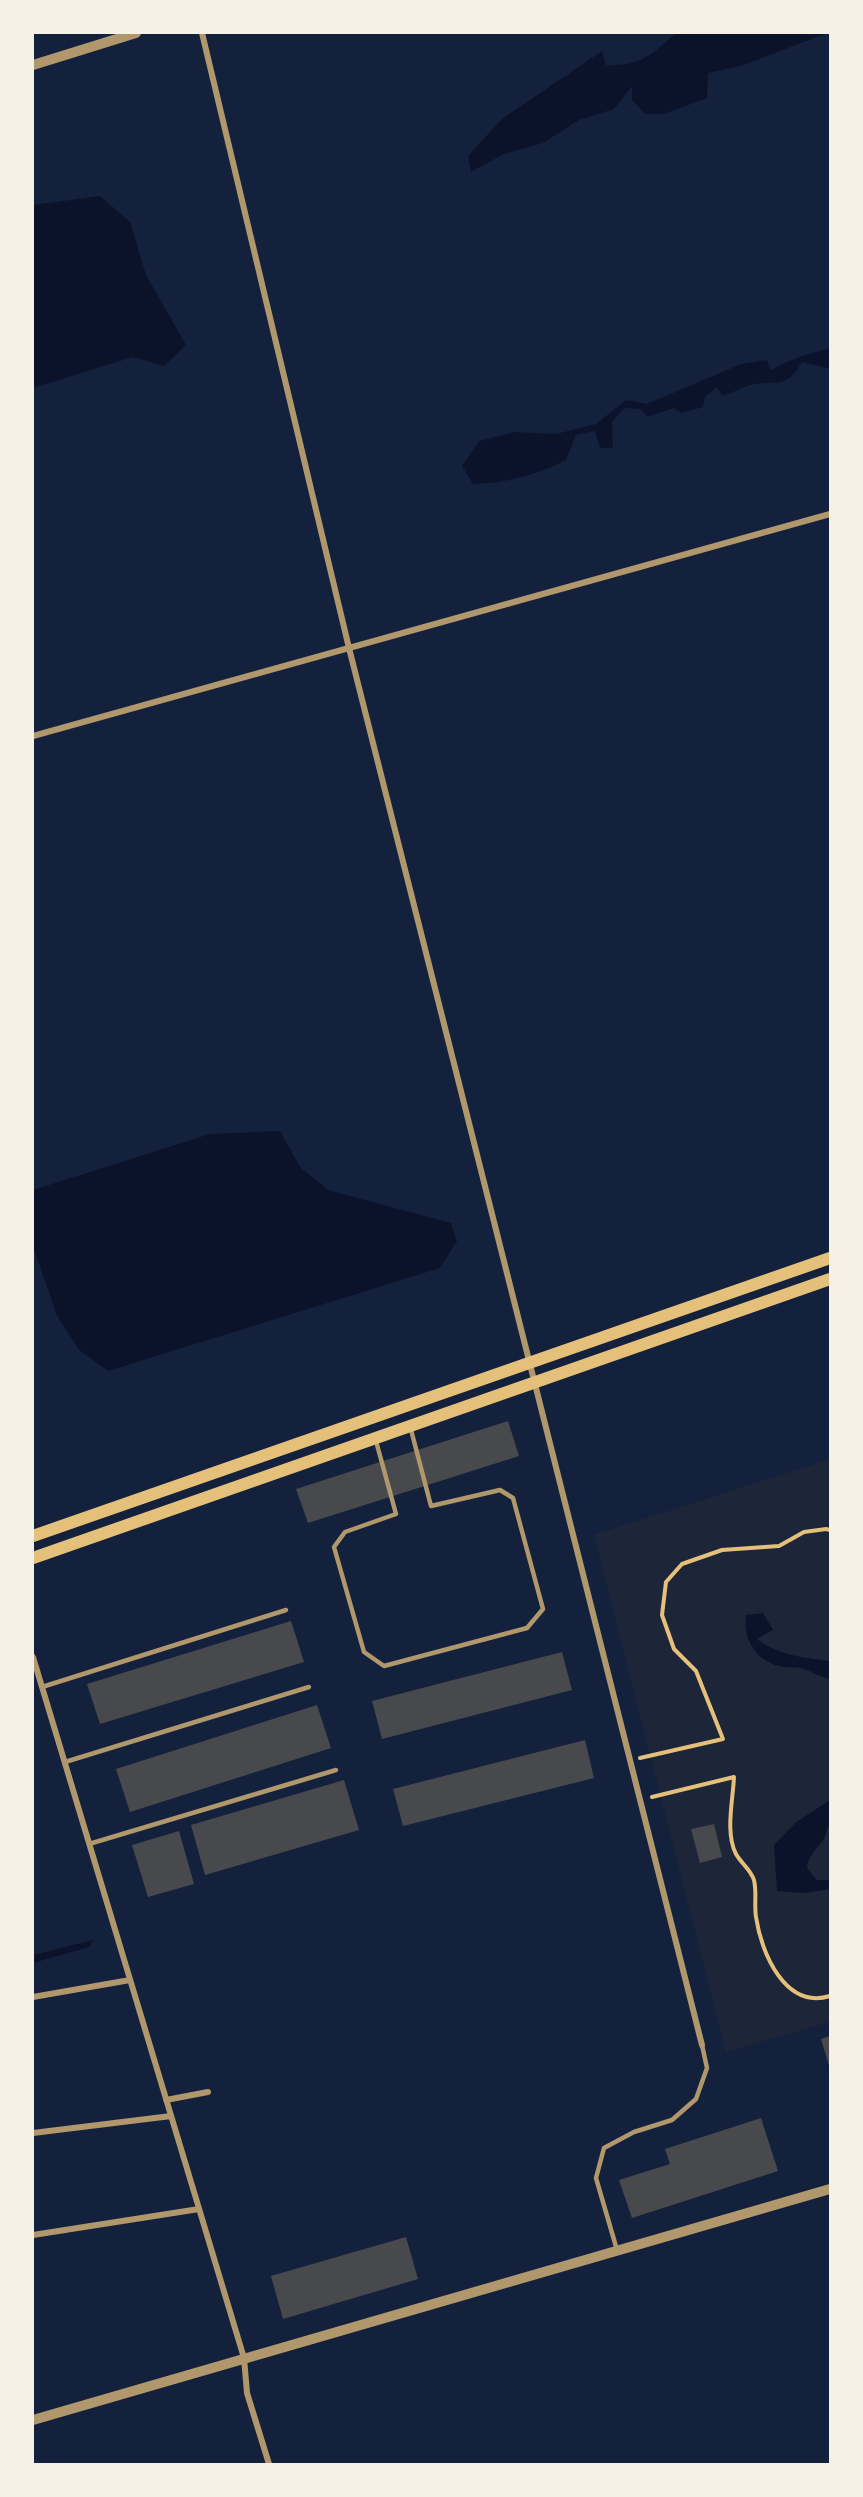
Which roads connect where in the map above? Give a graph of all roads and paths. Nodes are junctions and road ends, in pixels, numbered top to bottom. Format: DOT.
graph roads {
  1 [pos="136,33"];
  2 [pos="202,33"];
  3 [pos="33,65"];
  4 [pos="830,514"];
  5 [pos="349,648"];
  6 [pos="33,736"];
  7 [pos="830,1258"];
  8 [pos="830,1279"];
  9 [pos="530,1363"];
  10 [pos="535,1382"];
  11 [pos="410,1426"];
  12 [pos="375,1438"];
  13 [pos="830,1530"];
  14 [pos="33,1536"];
  15 [pos="33,1558"];
  16 [pos="286,1610"];
  17 [pos="33,1657"];
  18 [pos="42,1687"];
  19 [pos="309,1687"];
  20 [pos="630,1760"];
  21 [pos="65,1762"];
  22 [pos="336,1770"];
  23 [pos="640,1800"];
  24 [pos="89,1844"];
  25 [pos="130,1980"];
  26 [pos="830,1996"];
  27 [pos="33,1997"];
  28 [pos="702,2045"];
  29 [pos="208,2092"];
  30 [pos="166,2100"];
  31 [pos="171,2116"];
  32 [pos="33,2133"];
  33 [pos="830,2189"];
  34 [pos="199,2209"];
  35 [pos="33,2235"];
  36 [pos="617,2250"];
  37 [pos="243,2358"];
  38 [pos="33,2420"];
  39 [pos="269,2464"];
  1 -- 3 [label="street"];
  2 -- 5 [label="street"];
  4 -- 5 [label="street"];
  5 -- 6 [label="street"];
  5 -- 9 [label="street"];
  7 -- 9 [label="main road"];
  8 -- 10 [label="main road"];
  9 -- 10 [label="street"];
  9 -- 14 [label="main road"];
  10 -- 11 [label="main road"];
  10 -- 20 [label="street"];
  11 -- 12 [label="main road"];
  11 -- 12 [label="lane"];
  12 -- 15 [label="main road"];
  13 -- 20 [label="path"];
  16 -- 18 [label="lane"];
  17 -- 18 [label="street"];
  18 -- 21 [label="street"];
  19 -- 21 [label="lane"];
  20 -- 23 [label="street"];
  21 -- 24 [label="street"];
  22 -- 24 [label="lane"];
  23 -- 26 [label="path"];
  23 -- 28 [label="street"];
  24 -- 25 [label="street"];
  25 -- 27 [label="street"];
  25 -- 30 [label="street"];
  28 -- 36 [label="lane"];
  29 -- 30 [label="street"];
  30 -- 31 [label="street"];
  31 -- 32 [label="street"];
  31 -- 34 [label="street"];
  33 -- 36 [label="street"];
  34 -- 35 [label="street"];
  34 -- 37 [label="street"];
  36 -- 37 [label="street"];
  37 -- 38 [label="street"];
  37 -- 39 [label="street"];
}
